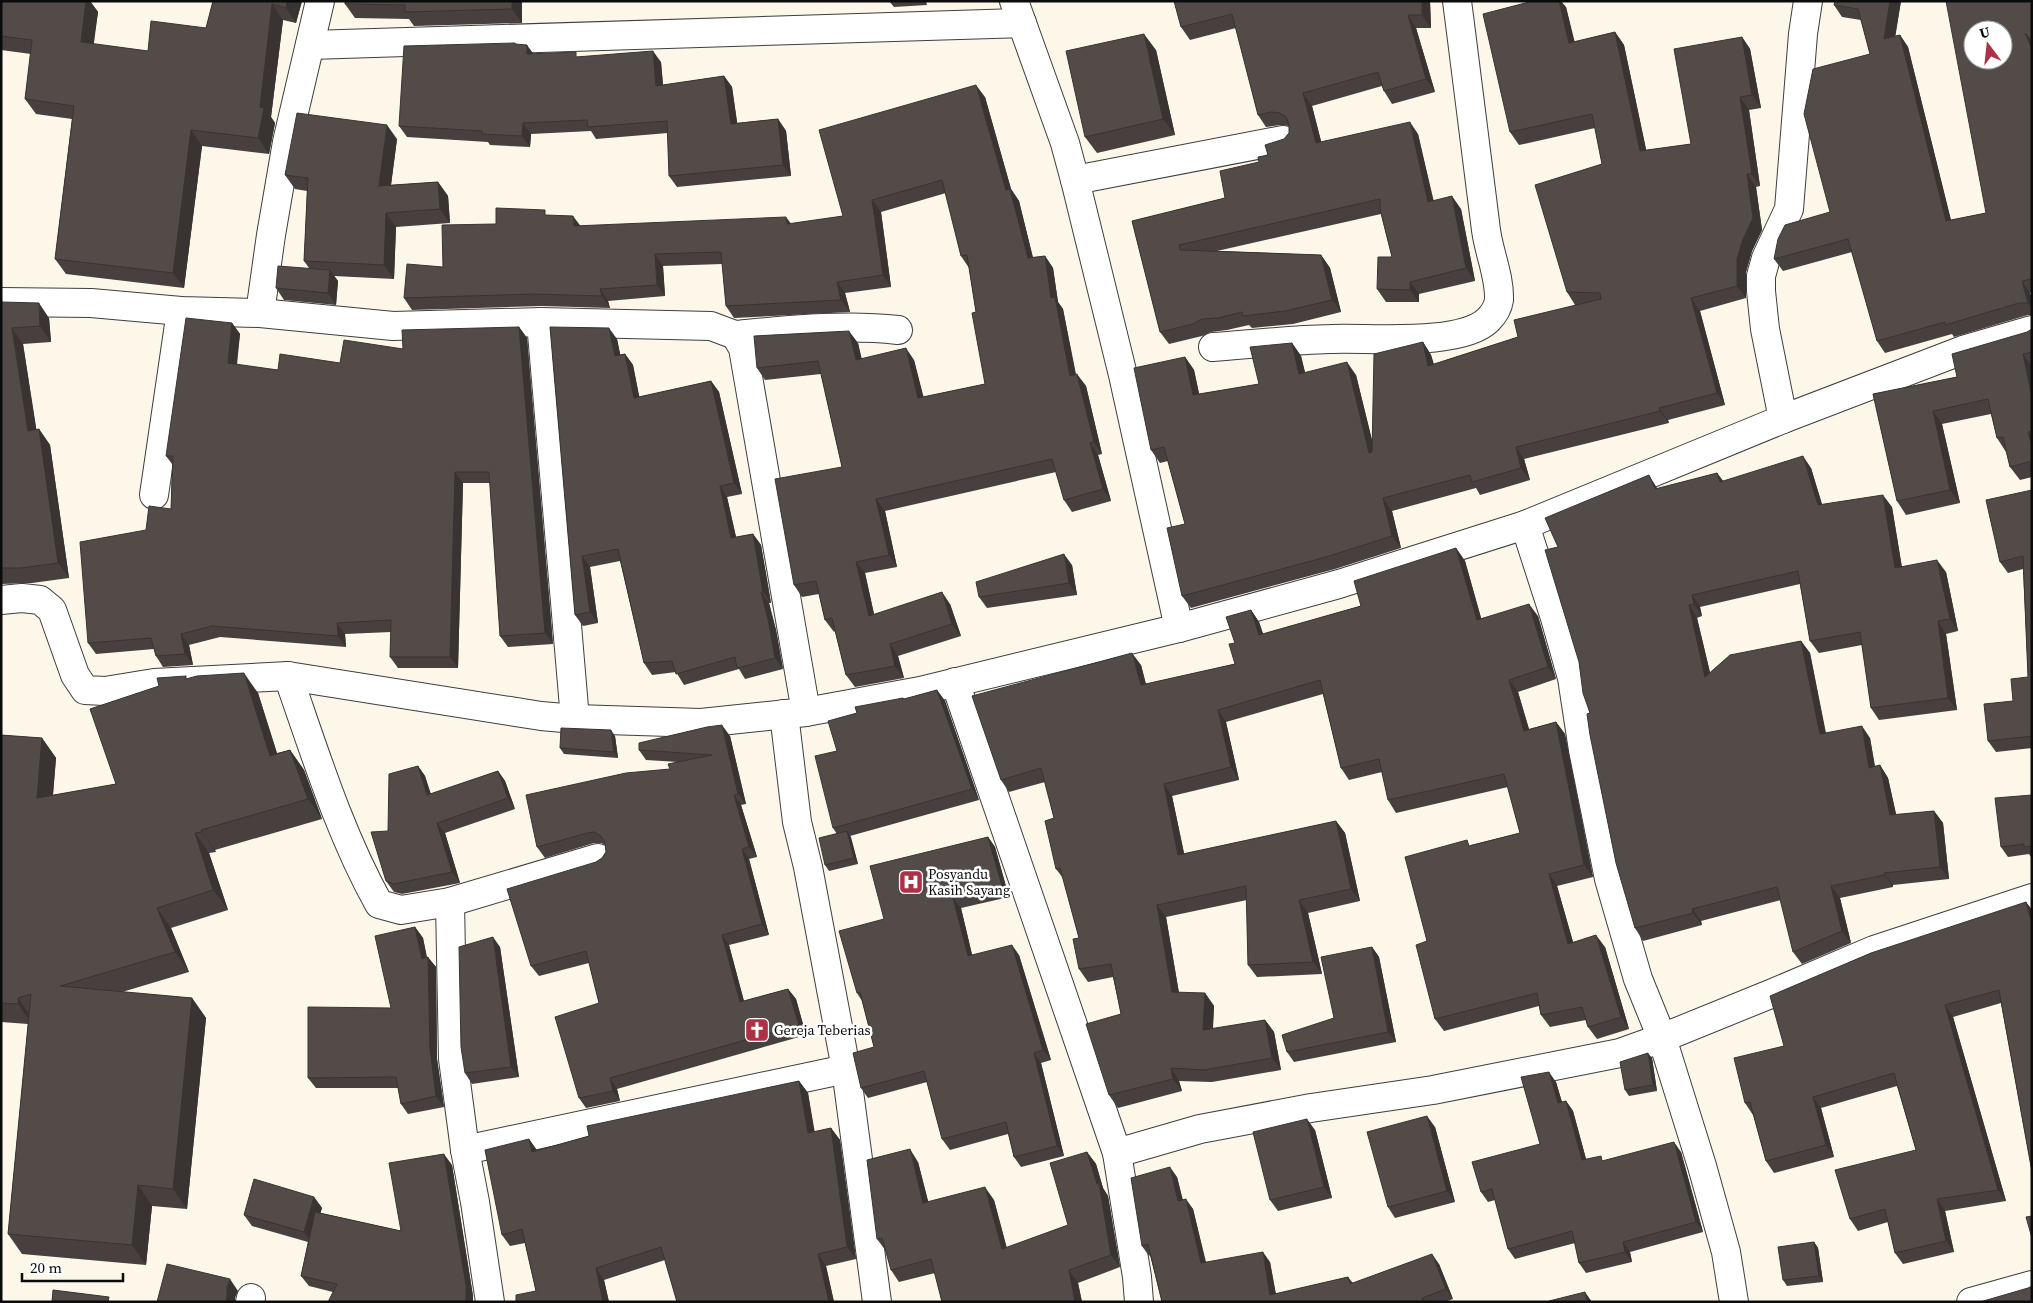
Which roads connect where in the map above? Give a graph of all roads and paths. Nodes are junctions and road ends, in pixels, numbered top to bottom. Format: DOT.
graph roads {
  1 [pos="320,1"];
  2 [pos="1457,1"];
  3 [pos="1808,1"];
  4 [pos="1018,12"];
  5 [pos="310,45"];
  6 [pos="1283,140"];
  7 [pos="1075,180"];
  8 [pos="1,302"];
  9 [pos="181,311"];
  10 [pos="260,313"];
  11 [pos="541,322"];
  12 [pos="898,330"];
  13 [pos="2032,330"];
  14 [pos="736,335"];
  15 [pos="1213,347"];
  16 [pos="1783,419"];
  17 [pos="154,495"];
  18 [pos="1525,525"];
  19 [pos="1,600"];
  20 [pos="1179,628"];
  21 [pos="288,676"];
  22 [pos="955,682"];
  23 [pos="795,713"];
  24 [pos="575,719"];
  25 [pos="598,858"];
  26 [pos="2032,898"];
  27 [pos="450,902"];
  28 [pos="1662,1038"];
  29 [pos="846,1069"];
  30 [pos="465,1150"];
  31 [pos="1117,1152"];
  32 [pos="2032,1285"];
  33 [pos="490,1302"];
  34 [pos="877,1302"];
  35 [pos="1139,1302"];
  36 [pos="1734,1302"];
  37 [pos="1971,1302"];
  1 -- 5 [label="street"];
  2 -- 15 [label="street"];
  3 -- 16 [label="street"];
  4 -- 5 [label="street"];
  4 -- 7 [label="street"];
  5 -- 10 [label="street"];
  6 -- 7 [label="street"];
  7 -- 20 [label="street"];
  8 -- 9 [label="street"];
  9 -- 10 [label="street"];
  9 -- 17 [label="street"];
  10 -- 11 [label="street"];
  11 -- 14 [label="street"];
  11 -- 24 [label="street"];
  12 -- 14 [label="street"];
  13 -- 16 [label="street"];
  14 -- 23 [label="street"];
  16 -- 18 [label="street"];
  18 -- 20 [label="street"];
  18 -- 28 [label="street"];
  19 -- 21 [label="street"];
  20 -- 22 [label="street"];
  21 -- 24 [label="street"];
  21 -- 27 [label="street"];
  22 -- 23 [label="street"];
  22 -- 31 [label="street"];
  23 -- 24 [label="street"];
  23 -- 29 [label="street"];
  25 -- 27 [label="street"];
  26 -- 28 [label="street"];
  27 -- 30 [label="street"];
  28 -- 31 [label="street"];
  28 -- 36 [label="street"];
  29 -- 30 [label="street"];
  29 -- 34 [label="street"];
  30 -- 33 [label="street"];
  31 -- 35 [label="street"];
  32 -- 37 [label="street"];
}
